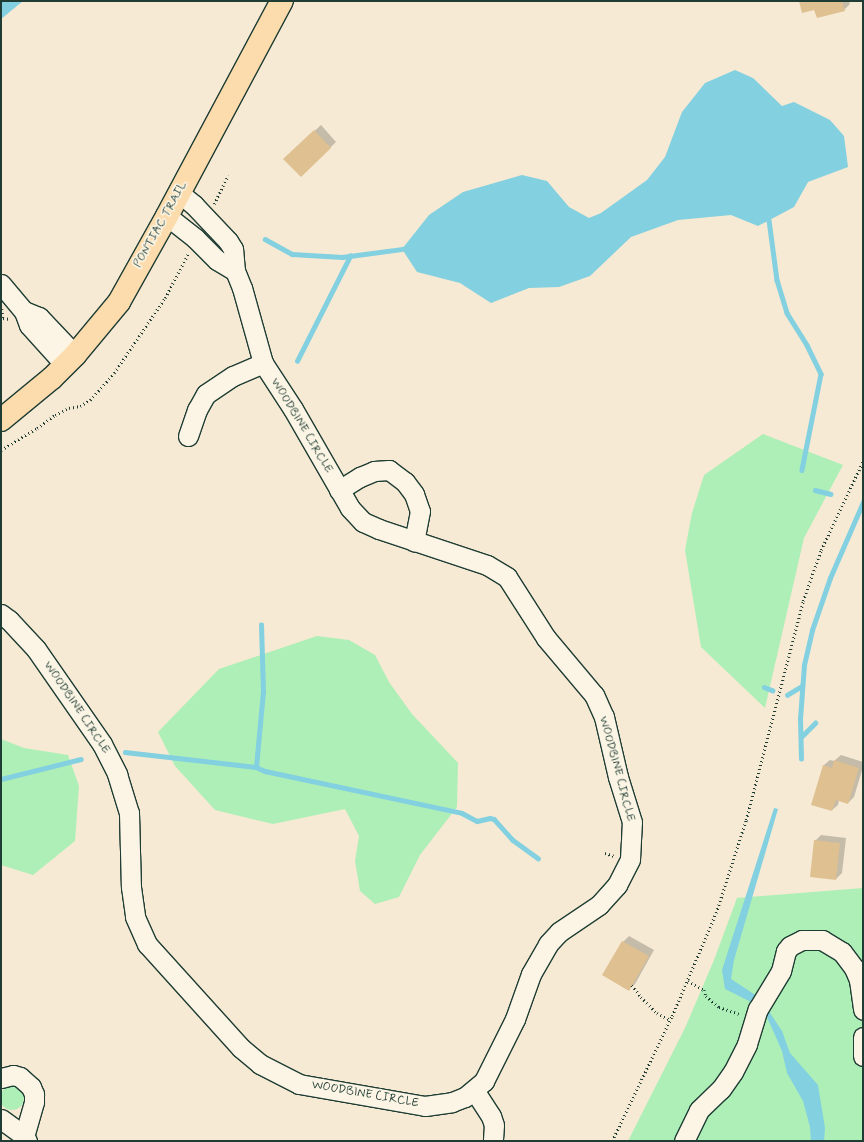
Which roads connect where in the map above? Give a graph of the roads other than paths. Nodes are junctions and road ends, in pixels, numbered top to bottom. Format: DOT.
graph roads {
  1 [pos="282,1"];
  2 [pos="179,193"];
  3 [pos="167,216"];
  4 [pos="235,271"];
  5 [pos="1,284"];
  6 [pos="70,360"];
  7 [pos="263,363"];
  8 [pos="1,420"];
  9 [pos="188,436"];
  10 [pos="339,490"];
  11 [pos="414,541"];
  12 [pos="1,614"];
  13 [pos="863,1010"];
  14 [pos="863,1037"];
  15 [pos="863,1056"];
  16 [pos="1,1078"];
  17 [pos="474,1090"];
  18 [pos="1,1120"];
  19 [pos="25,1138"];
  20 [pos="493,1141"];
  21 [pos="684,1141"];
  1 -- 2 [label="main road, PONTIAC TRAIL"];
  2 -- 3 [label="main road, PONTIAC TRAIL"];
  2 -- 4 [label="street, WOODBINE CIRCLE"];
  3 -- 4 [label="street"];
  3 -- 6 [label="main road, PONTIAC TRAIL"];
  4 -- 7 [label="street, WOODBINE CIRCLE"];
  5 -- 6 [label="street"];
  6 -- 8 [label="main road, PONTIAC TRAIL"];
  7 -- 9 [label="street"];
  7 -- 10 [label="street, WOODBINE CIRCLE"];
  10 -- 11 [label="street, WOODBINE CIRCLE"];
  10 -- 11 [label="street"];
  11 -- 17 [label="street, WOODBINE CIRCLE"];
  12 -- 17 [label="street, WOODBINE CIRCLE"];
  13 -- 21 [label="street"];
  14 -- 15 [label="street"];
  16 -- 19 [label="street"];
  17 -- 20 [label="street"];
  18 -- 19 [label="street"];
}
